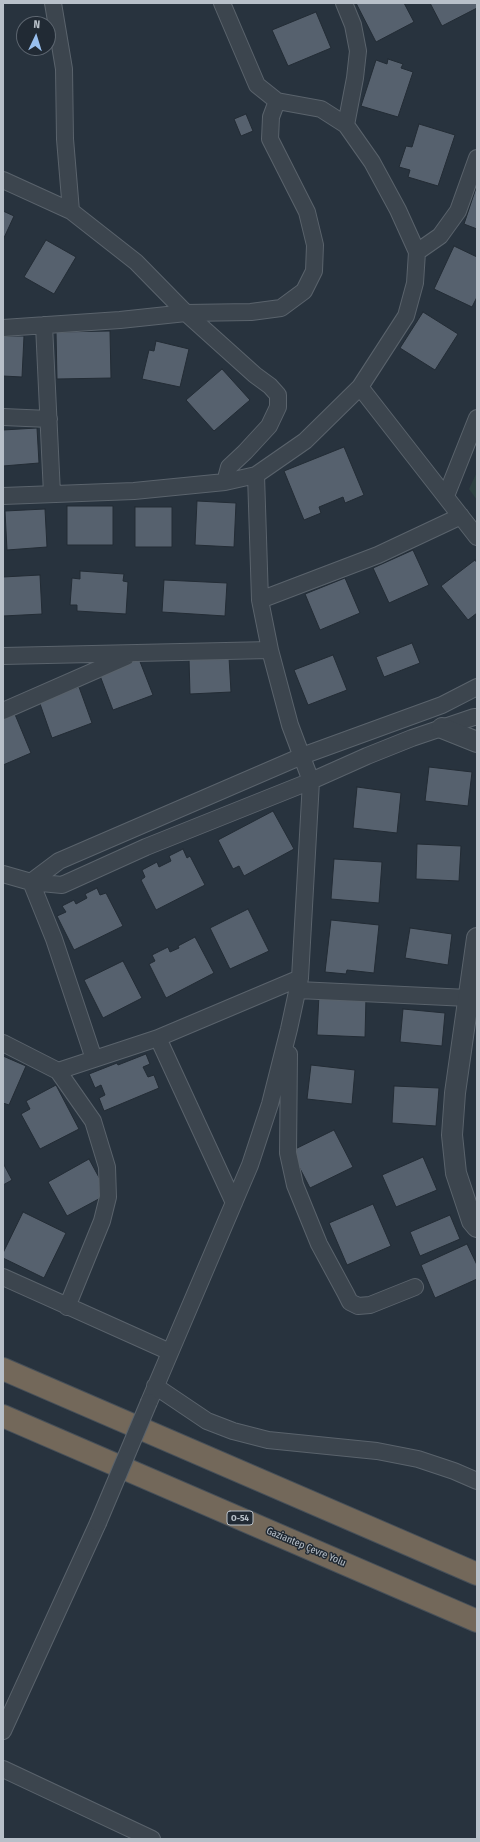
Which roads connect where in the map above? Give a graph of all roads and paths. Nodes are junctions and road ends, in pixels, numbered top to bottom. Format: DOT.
graph roads {
  1 [pos="53,3"];
  2 [pos="222,3"];
  3 [pos="344,3"];
  4 [pos="277,101"];
  5 [pos="346,125"];
  6 [pos="477,158"];
  7 [pos="3,180"];
  8 [pos="71,211"];
  9 [pos="417,252"];
  10 [pos="186,313"];
  11 [pos="44,325"];
  12 [pos="3,328"];
  13 [pos="360,387"];
  14 [pos="3,417"];
  15 [pos="477,418"];
  16 [pos="49,419"];
  17 [pos="256,475"];
  18 [pos="225,482"];
  19 [pos="52,494"];
  20 [pos="3,496"];
  21 [pos="446,496"];
  22 [pos="461,516"];
  23 [pos="477,537"];
  24 [pos="260,600"];
  25 [pos="270,650"];
  26 [pos="134,653"];
  27 [pos="3,656"];
  28 [pos="477,687"];
  29 [pos="3,711"];
  30 [pos="477,717"];
  31 [pos="442,728"];
  32 [pos="477,742"];
  33 [pos="302,756"];
  34 [pos="311,781"];
  35 [pos="3,874"];
  36 [pos="31,882"];
  37 [pos="477,938"];
  38 [pos="299,984"];
  39 [pos="468,998"];
  40 [pos="289,1029"];
  41 [pos="158,1038"];
  42 [pos="3,1043"];
  43 [pos="94,1059"];
  44 [pos="58,1071"];
  45 [pos="234,1203"];
  46 [pos="477,1226"];
  47 [pos="3,1277"];
  48 [pos="415,1287"];
  49 [pos="67,1307"];
  50 [pos="170,1352"];
  51 [pos="3,1369"];
  52 [pos="155,1386"];
  53 [pos="3,1416"];
  54 [pos="477,1481"];
  55 [pos="477,1574"];
  56 [pos="477,1621"];
  57 [pos="3,1731"];
  58 [pos="3,1769"];
  59 [pos="152,1839"];
  1 -- 8 [label="street"];
  2 -- 4 [label="street"];
  3 -- 5 [label="street"];
  4 -- 5 [label="street"];
  4 -- 10 [label="street"];
  5 -- 9 [label="street"];
  6 -- 9 [label="street"];
  7 -- 8 [label="street"];
  8 -- 10 [label="street"];
  9 -- 13 [label="street"];
  10 -- 11 [label="street"];
  10 -- 18 [label="street"];
  11 -- 12 [label="street"];
  11 -- 16 [label="street"];
  13 -- 17 [label="street"];
  13 -- 21 [label="street"];
  14 -- 16 [label="street"];
  15 -- 21 [label="street"];
  16 -- 19 [label="street"];
  17 -- 18 [label="street"];
  17 -- 24 [label="street"];
  18 -- 19 [label="street"];
  19 -- 20 [label="street"];
  21 -- 22 [label="street"];
  22 -- 23 [label="street"];
  22 -- 24 [label="street"];
  24 -- 25 [label="street"];
  25 -- 26 [label="street"];
  25 -- 33 [label="street"];
  26 -- 27 [label="street"];
  26 -- 29 [label="street"];
  28 -- 33 [label="street"];
  30 -- 31 [label="street"];
  31 -- 32 [label="street"];
  31 -- 34 [label="street"];
  33 -- 34 [label="street"];
  33 -- 36 [label="street"];
  34 -- 36 [label="street"];
  34 -- 38 [label="street"];
  35 -- 36 [label="street"];
  36 -- 43 [label="street"];
  37 -- 39 [label="street"];
  38 -- 39 [label="street"];
  38 -- 40 [label="street"];
  38 -- 41 [label="street"];
  39 -- 46 [label="street"];
  40 -- 45 [label="street"];
  40 -- 48 [label="street"];
  41 -- 43 [label="street"];
  41 -- 45 [label="street"];
  42 -- 44 [label="street"];
  43 -- 44 [label="street"];
  44 -- 49 [label="street"];
  45 -- 50 [label="street"];
  47 -- 49 [label="street"];
  49 -- 50 [label="street"];
  50 -- 52 [label="street"];
  51 -- 55 [label="highway"];
  52 -- 54 [label="street"];
  52 -- 57 [label="street, bridge"];
  53 -- 56 [label="highway, Gaziantep Çevre Yolu / O-54"];
  58 -- 59 [label="street"];
}
